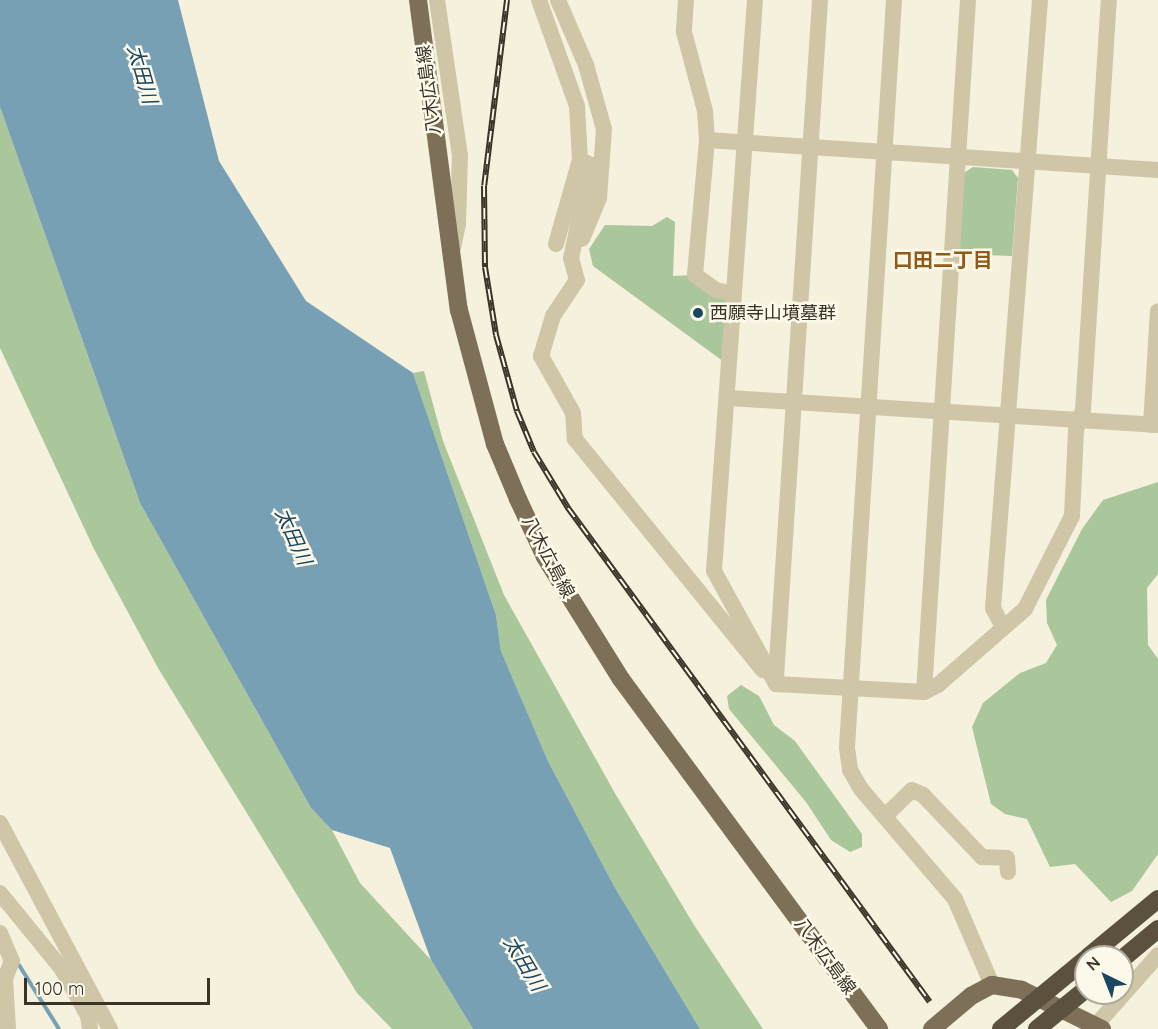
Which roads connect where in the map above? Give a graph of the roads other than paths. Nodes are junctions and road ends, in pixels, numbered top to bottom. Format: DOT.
graph roads {
  1 [pos="418,0"];
  2 [pos="437,0"];
  3 [pos="539,0"];
  4 [pos="558,0"];
  5 [pos="686,0"];
  6 [pos="755,0"];
  7 [pos="820,0"];
  8 [pos="894,0"];
  9 [pos="968,0"];
  10 [pos="1040,0"];
  11 [pos="1109,0"];
  12 [pos="706,140"];
  13 [pos="746,143"];
  14 [pos="811,147"];
  15 [pos="884,152"];
  16 [pos="959,157"];
  17 [pos="580,160"];
  18 [pos="1028,161"];
  19 [pos="1099,166"];
  20 [pos="1158,170"];
  21 [pos="556,244"];
  22 [pos="574,245"];
  23 [pos="451,257"];
  24 [pos="734,294"];
  25 [pos="1158,311"];
  26 [pos="729,398"];
  27 [pos="794,403"];
  28 [pos="868,407"];
  29 [pos="942,411"];
  30 [pos="1009,416"];
  31 [pos="1079,421"];
  32 [pos="1154,425"];
  33 [pos="1003,627"];
  34 [pos="779,631"];
  35 [pos="752,635"];
  36 [pos="776,684"];
  37 [pos="851,691"];
  38 [pos="924,692"];
  39 [pos="885,816"];
  40 [pos="3,829"];
  41 [pos="1008,872"];
  42 [pos="0,893"];
  43 [pos="1158,899"];
  44 [pos="1158,929"];
  45 [pos="0,933"];
  46 [pos="1103,945"];
  47 [pos="1134,949"];
  48 [pos="1158,955"];
  49 [pos="1074,969"];
  50 [pos="992,985"];
  51 [pos="1074,999"];
  52 [pos="1099,1027"];
  53 [pos="8,1029"];
  54 [pos="90,1029"];
  55 [pos="110,1029"];
  56 [pos="879,1029"];
  57 [pos="932,1029"];
  58 [pos="1001,1029"];
  59 [pos="1037,1029"];
  1 -- 23 [label="main road, 八木広島線"];
  2 -- 23 [label="street"];
  3 -- 17 [label="street"];
  4 -- 22 [label="street"];
  5 -- 12 [label="street"];
  6 -- 13 [label="street"];
  7 -- 14 [label="street"];
  8 -- 15 [label="street"];
  9 -- 16 [label="street"];
  10 -- 18 [label="street"];
  11 -- 19 [label="street"];
  12 -- 13 [label="street"];
  12 -- 24 [label="street"];
  13 -- 14 [label="street"];
  13 -- 24 [label="street"];
  14 -- 15 [label="street"];
  14 -- 27 [label="street"];
  15 -- 16 [label="street"];
  15 -- 28 [label="street"];
  16 -- 18 [label="street"];
  16 -- 29 [label="street"];
  17 -- 21 [label="street"];
  17 -- 22 [label="street"];
  18 -- 19 [label="street"];
  18 -- 30 [label="street"];
  19 -- 20 [label="street"];
  19 -- 31 [label="street"];
  22 -- 36 [label="street"];
  23 -- 56 [label="main road, 八木広島線"];
  24 -- 26 [label="street"];
  25 -- 32 [label="street"];
  26 -- 27 [label="street"];
  26 -- 35 [label="street"];
  27 -- 28 [label="street"];
  27 -- 34 [label="street"];
  28 -- 29 [label="street"];
  28 -- 37 [label="street"];
  29 -- 30 [label="street"];
  29 -- 38 [label="street"];
  30 -- 31 [label="street"];
  30 -- 33 [label="street"];
  31 -- 32 [label="street"];
  31 -- 33 [label="street"];
  33 -- 38 [label="street"];
  34 -- 35 [label="street"];
  34 -- 36 [label="street"];
  35 -- 36 [label="street"];
  36 -- 37 [label="street"];
  37 -- 38 [label="street"];
  37 -- 39 [label="street"];
  39 -- 41 [label="street"];
  39 -- 50 [label="street"];
  40 -- 55 [label="street"];
  42 -- 54 [label="street"];
  43 -- 46 [label="highway"];
  44 -- 47 [label="highway"];
  45 -- 53 [label="street"];
  48 -- 52 [label="street"];
  49 -- 58 [label="highway, bridge"];
  50 -- 52 [label="main road"];
  50 -- 57 [label="main road"];
  51 -- 59 [label="highway, bridge"];
}
